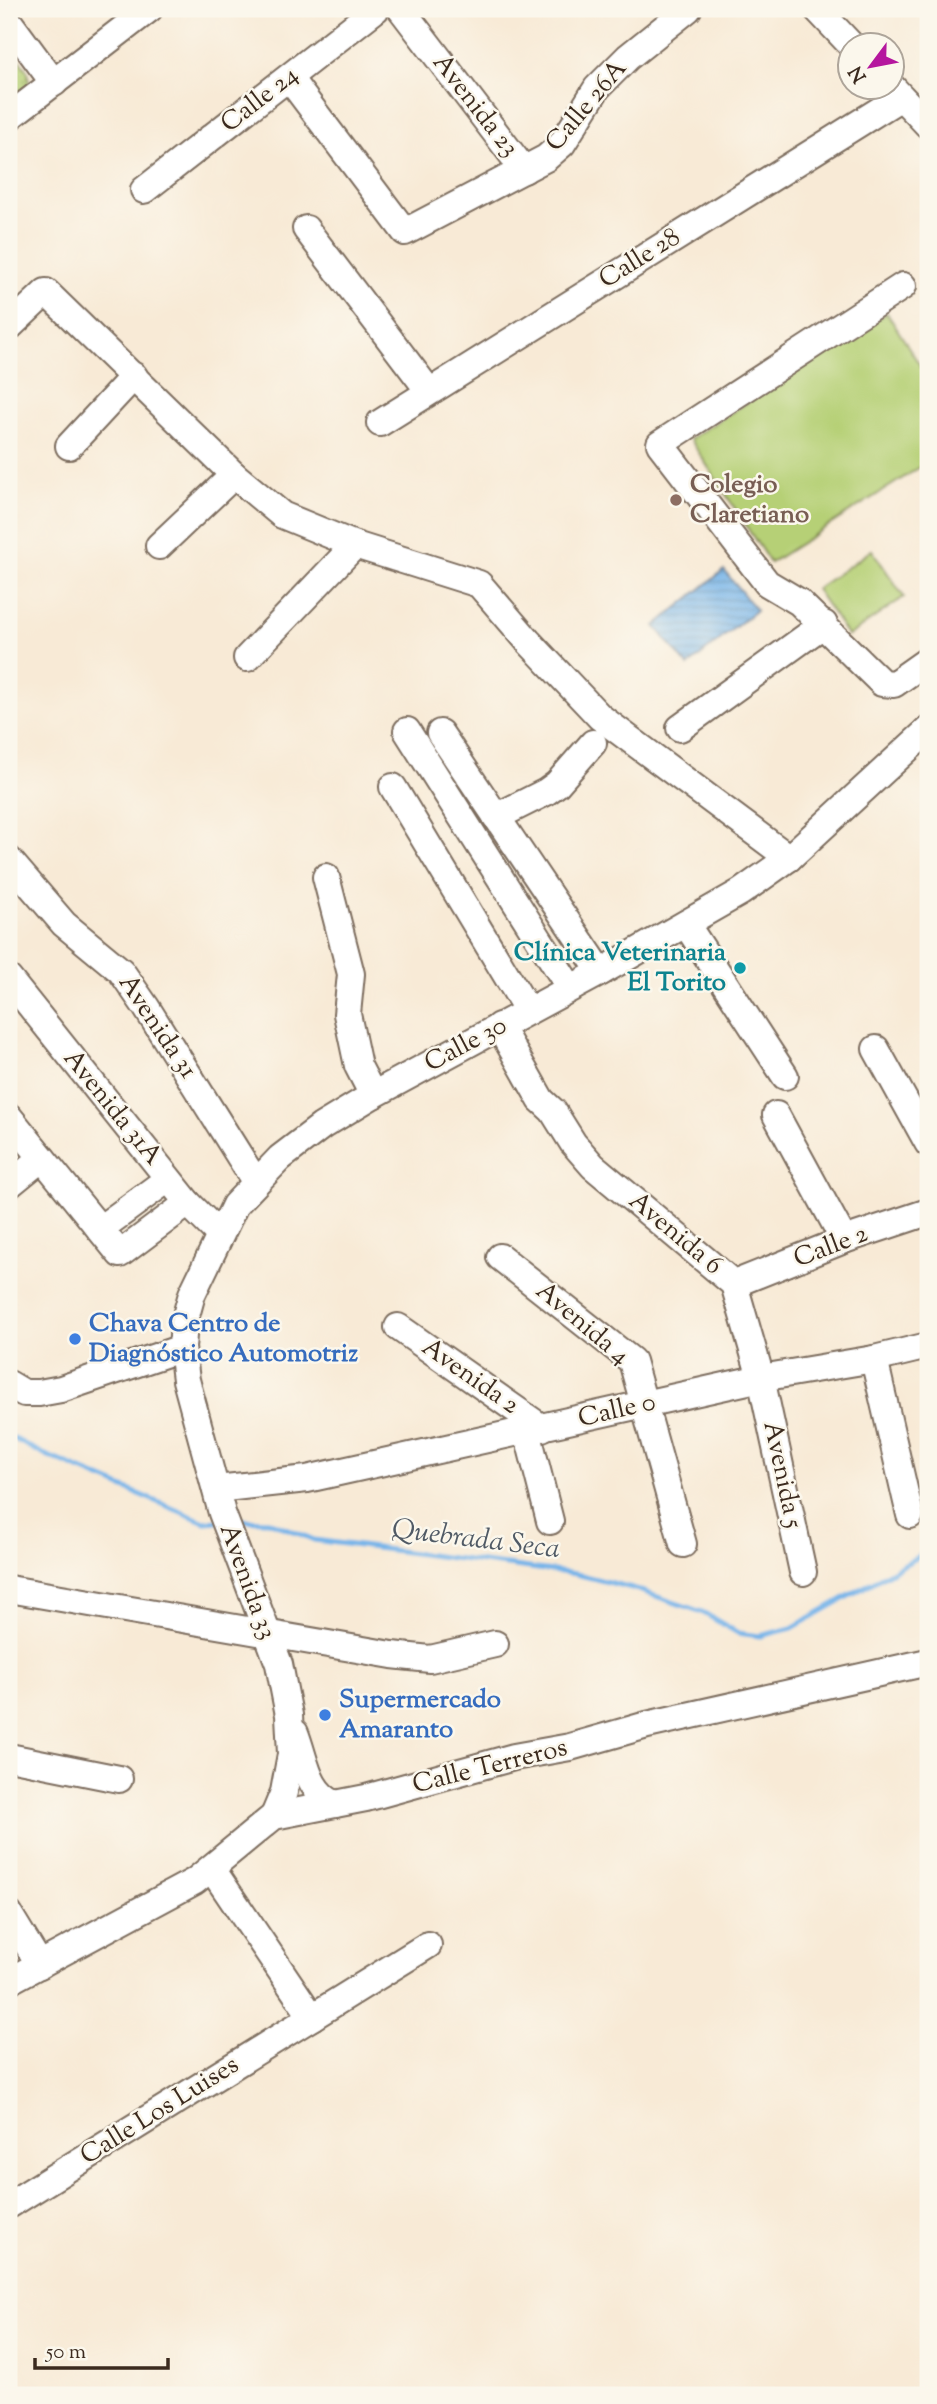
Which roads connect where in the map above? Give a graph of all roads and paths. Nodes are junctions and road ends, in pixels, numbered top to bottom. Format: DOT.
graph roads {
  1 [pos="148,9"];
  2 [pos="376,9"];
  3 [pos="401,9"];
  4 [pos="688,9"];
  5 [pos="817,9"];
  6 [pos="9,22"];
  7 [pos="839,32"];
  8 [pos="289,78"];
  9 [pos="54,83"];
  10 [pos="880,102"];
  11 [pos="906,102"];
  12 [pos="9,117"];
  13 [pos="928,125"];
  14 [pos="524,170"];
  15 [pos="144,190"];
  16 [pos="306,229"];
  17 [pos="903,286"];
  18 [pos="9,327"];
  19 [pos="134,376"];
  20 [pos="429,391"];
  21 [pos="380,422"];
  22 [pos="69,446"];
  23 [pos="233,475"];
  24 [pos="355,545"];
  25 [pos="159,546"];
  26 [pos="824,624"];
  27 [pos="247,658"];
  28 [pos="928,660"];
  29 [pos="680,728"];
  30 [pos="928,730"];
  31 [pos="407,731"];
  32 [pos="440,733"];
  33 [pos="593,743"];
  34 [pos="393,787"];
  35 [pos="496,817"];
  36 [pos="789,858"];
  37 [pos="9,860"];
  38 [pos="326,877"];
  39 [pos="686,924"];
  40 [pos="601,972"];
  41 [pos="9,979"];
  42 [pos="570,988"];
  43 [pos="514,1018"];
  44 [pos="876,1049"];
  45 [pos="785,1076"];
  46 [pos="373,1095"];
  47 [pos="776,1115"];
  48 [pos="9,1117"];
  49 [pos="928,1143"];
  50 [pos="42,1158"];
  51 [pos="169,1179"];
  52 [pos="255,1181"];
  53 [pos="9,1185"];
  54 [pos="188,1203"];
  55 [pos="928,1212"];
  56 [pos="100,1229"];
  57 [pos="219,1234"];
  58 [pos="844,1240"];
  59 [pos="500,1257"];
  60 [pos="734,1284"];
  61 [pos="398,1327"];
  62 [pos="928,1346"];
  63 [pos="182,1348"];
  64 [pos="874,1359"];
  65 [pos="761,1378"];
  66 [pos="9,1384"];
  67 [pos="646,1405"];
  68 [pos="534,1430"];
  69 [pos="222,1512"];
  70 [pos="910,1515"];
  71 [pos="550,1521"];
  72 [pos="683,1544"];
  73 [pos="803,1572"];
  74 [pos="9,1589"];
  75 [pos="266,1634"];
  76 [pos="495,1644"];
  77 [pos="928,1662"];
  78 [pos="289,1715"];
  79 [pos="9,1757"];
  80 [pos="119,1779"];
  81 [pos="335,1804"];
  82 [pos="274,1816"];
  83 [pos="212,1869"];
  84 [pos="9,1914"];
  85 [pos="428,1945"];
  86 [pos="40,1965"];
  87 [pos="9,1981"];
  88 [pos="312,2017"];
  89 [pos="9,2205"];
  1 -- 9 [label="street"];
  2 -- 8 [label="street, Calle 24"];
  3 -- 14 [label="street, Avenida 23"];
  4 -- 14 [label="street, Calle 26A"];
  5 -- 7 [label="street"];
  6 -- 9 [label="street"];
  8 -- 14 [label="street, Calle 26A"];
  8 -- 15 [label="street, Calle 24"];
  9 -- 12 [label="street"];
  10 -- 20 [label="street, Calle 28"];
  11 -- 13 [label="street"];
  16 -- 20 [label="street"];
  17 -- 26 [label="street"];
  18 -- 19 [label="street"];
  19 -- 22 [label="street"];
  19 -- 23 [label="street"];
  20 -- 21 [label="street, Calle 28"];
  23 -- 24 [label="street"];
  23 -- 25 [label="street"];
  24 -- 27 [label="street"];
  24 -- 36 [label="street"];
  26 -- 28 [label="street"];
  26 -- 29 [label="street"];
  30 -- 36 [label="street, Calle 30"];
  31 -- 42 [label="street"];
  32 -- 35 [label="street"];
  33 -- 35 [label="street"];
  34 -- 43 [label="street, Avenida 6"];
  35 -- 40 [label="street"];
  36 -- 39 [label="street, Calle 30"];
  37 -- 52 [label="street, Avenida 31"];
  38 -- 46 [label="street"];
  39 -- 40 [label="street, Calle 30"];
  39 -- 45 [label="street"];
  40 -- 42 [label="street, Calle 30"];
  41 -- 51 [label="street, Avenida 31A"];
  42 -- 43 [label="street, Calle 30"];
  43 -- 46 [label="street, Calle 30"];
  43 -- 60 [label="street, Avenida 6"];
  44 -- 49 [label="street"];
  46 -- 52 [label="street, Calle 30"];
  47 -- 58 [label="street"];
  48 -- 50 [label="street"];
  50 -- 53 [label="street"];
  50 -- 56 [label="street"];
  51 -- 54 [label="street, Avenida 31A"];
  51 -- 56 [label="street"];
  52 -- 57 [label="street, Calle 30"];
  54 -- 56 [label="street"];
  54 -- 57 [label="street, Avenida 31A"];
  55 -- 58 [label="street, Calle 2"];
  57 -- 63 [label="street, Calle 30"];
  58 -- 60 [label="street, Calle 2"];
  59 -- 67 [label="street, Avenida 4"];
  60 -- 65 [label="street, Avenida 6"];
  61 -- 68 [label="street, Avenida 2"];
  62 -- 64 [label="street, Calle 0"];
  63 -- 66 [label="street"];
  63 -- 69 [label="street, Avenida 33"];
  64 -- 65 [label="street, Calle 0"];
  64 -- 70 [label="street"];
  65 -- 67 [label="street, Calle 0"];
  65 -- 73 [label="street, Avenida 5"];
  67 -- 68 [label="street, Calle 0"];
  67 -- 72 [label="street, Avenida 4"];
  68 -- 69 [label="street, Calle 0"];
  68 -- 71 [label="street"];
  69 -- 75 [label="street, Avenida 33"];
  74 -- 75 [label="street"];
  75 -- 76 [label="street"];
  75 -- 78 [label="street, Avenida 33"];
  77 -- 81 [label="street, Calle Terreros"];
  78 -- 81 [label="street"];
  78 -- 82 [label="street, Avenida 33"];
  79 -- 80 [label="street"];
  81 -- 82 [label="street, Calle Terreros"];
  82 -- 83 [label="street, Calle Terreros"];
  83 -- 86 [label="street, Calle Terreros"];
  83 -- 88 [label="street"];
  84 -- 86 [label="street"];
  85 -- 88 [label="street, Calle Los Luises"];
  86 -- 87 [label="street, Calle Terreros"];
  88 -- 89 [label="street, Calle Los Luises"];
}
